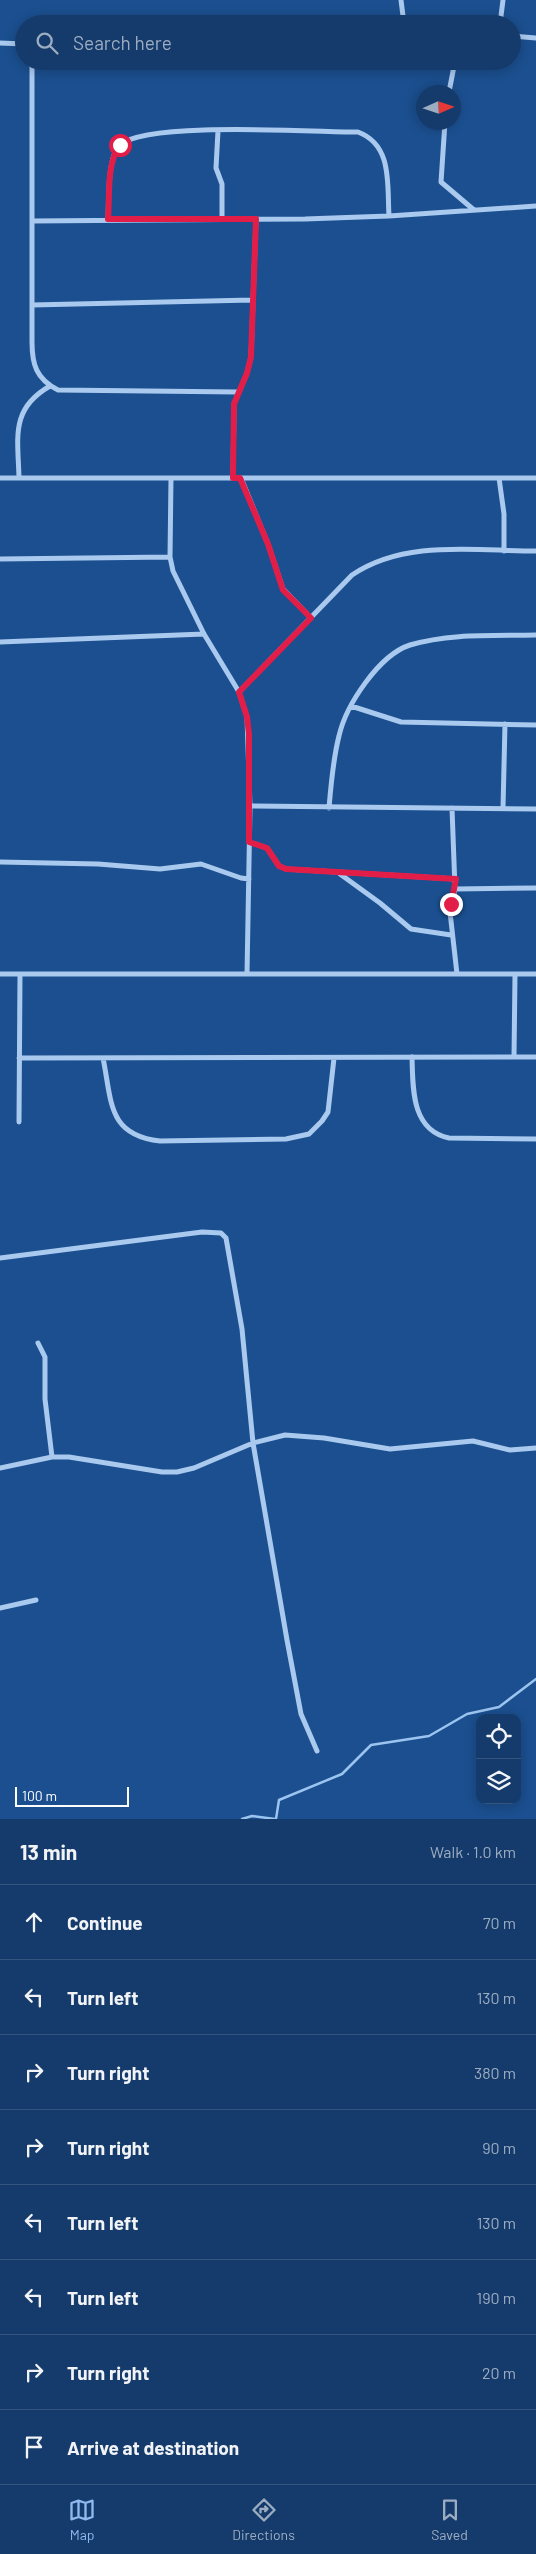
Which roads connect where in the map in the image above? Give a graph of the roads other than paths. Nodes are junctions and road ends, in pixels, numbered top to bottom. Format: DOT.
graph roads {
  1 [pos="401,0"];
  2 [pos="503,0"];
  3 [pos="403,15"];
  4 [pos="501,15"];
  5 [pos="521,37"];
  6 [pos="536,38"];
  7 [pos="0,43"];
  8 [pos="15,44"];
  9 [pos="32,70"];
  10 [pos="453,70"];
  11 [pos="450,85"];
  12 [pos="218,130"];
  13 [pos="445,130"];
  14 [pos="536,206"];
  15 [pos="474,210"];
  16 [pos="389,216"];
  17 [pos="108,219"];
  18 [pos="222,219"];
  19 [pos="256,219"];
  20 [pos="32,221"];
  21 [pos="252,300"];
  22 [pos="32,305"];
  23 [pos="50,386"];
  24 [pos="238,392"];
  25 [pos="0,478"];
  26 [pos="18,478"];
  27 [pos="171,478"];
  28 [pos="233,478"];
  29 [pos="240,478"];
  30 [pos="499,478"];
  31 [pos="536,478"];
  32 [pos="504,551"];
  33 [pos="536,552"];
  34 [pos="170,557"];
  35 [pos="0,559"];
  36 [pos="311,618"];
  37 [pos="204,634"];
  38 [pos="536,635"];
  39 [pos="0,642"];
  40 [pos="239,692"];
  41 [pos="351,706"];
  42 [pos="505,724"];
  43 [pos="536,725"];
  44 [pos="250,806"];
  45 [pos="535,807"];
  46 [pos="328,808"];
  47 [pos="452,808"];
  48 [pos="503,808"];
  49 [pos="249,842"];
  50 [pos="0,862"];
  51 [pos="340,874"];
  52 [pos="249,878"];
  53 [pos="456,879"];
  54 [pos="536,888"];
  55 [pos="455,889"];
  56 [pos="451,935"];
  57 [pos="0,974"];
  58 [pos="20,974"];
  59 [pos="247,974"];
  60 [pos="457,974"];
  61 [pos="515,974"];
  62 [pos="536,974"];
  63 [pos="412,1057"];
  64 [pos="514,1057"];
  65 [pos="536,1057"];
  66 [pos="20,1058"];
  67 [pos="104,1058"];
  68 [pos="334,1058"];
  69 [pos="19,1122"];
  70 [pos="536,1139"];
  71 [pos="0,1258"];
  72 [pos="38,1343"];
  73 [pos="253,1443"];
  74 [pos="536,1448"];
  75 [pos="52,1457"];
  76 [pos="0,1468"];
  77 [pos="36,1600"];
  78 [pos="0,1608"];
  79 [pos="317,1751"];
  1 -- 3 [label="street"];
  2 -- 4 [label="street"];
  5 -- 6 [label="street"];
  7 -- 8 [label="street"];
  9 -- 20 [label="street"];
  10 -- 11 [label="street"];
  12 -- 16 [label="street"];
  12 -- 17 [label="street"];
  12 -- 18 [label="street"];
  13 -- 15 [label="street"];
  14 -- 15 [label="street"];
  15 -- 16 [label="street"];
  16 -- 19 [label="street"];
  17 -- 18 [label="street"];
  17 -- 20 [label="street"];
  18 -- 19 [label="street"];
  19 -- 21 [label="street"];
  20 -- 22 [label="street"];
  21 -- 22 [label="street"];
  21 -- 24 [label="street"];
  22 -- 23 [label="street"];
  23 -- 24 [label="street"];
  23 -- 26 [label="street"];
  24 -- 28 [label="street"];
  25 -- 26 [label="street"];
  26 -- 27 [label="street"];
  27 -- 28 [label="street"];
  27 -- 34 [label="street"];
  28 -- 29 [label="street"];
  29 -- 30 [label="street"];
  29 -- 36 [label="street"];
  30 -- 31 [label="street"];
  30 -- 32 [label="street"];
  32 -- 33 [label="street"];
  32 -- 36 [label="street"];
  34 -- 35 [label="street"];
  34 -- 37 [label="street"];
  36 -- 40 [label="street"];
  37 -- 39 [label="street"];
  37 -- 40 [label="street"];
  38 -- 41 [label="street"];
  40 -- 44 [label="street"];
  41 -- 42 [label="street"];
  41 -- 46 [label="street"];
  42 -- 43 [label="street"];
  42 -- 48 [label="street"];
  44 -- 46 [label="street"];
  44 -- 49 [label="street"];
  45 -- 48 [label="street"];
  46 -- 47 [label="street"];
  47 -- 48 [label="street"];
  47 -- 53 [label="street"];
  49 -- 51 [label="street"];
  49 -- 52 [label="street"];
  50 -- 52 [label="street"];
  51 -- 53 [label="street"];
  51 -- 56 [label="street"];
  52 -- 59 [label="street"];
  53 -- 55 [label="street"];
  54 -- 55 [label="street"];
  55 -- 56 [label="street"];
  56 -- 60 [label="street"];
  57 -- 58 [label="street"];
  58 -- 59 [label="street"];
  58 -- 66 [label="street"];
  59 -- 60 [label="street"];
  60 -- 61 [label="street"];
  61 -- 62 [label="street"];
  61 -- 64 [label="street"];
  63 -- 64 [label="street"];
  63 -- 68 [label="street"];
  63 -- 70 [label="street"];
  64 -- 65 [label="street"];
  66 -- 67 [label="street"];
  66 -- 69 [label="street"];
  67 -- 68 [label="street"];
  67 -- 68 [label="street"];
  71 -- 73 [label="street"];
  72 -- 75 [label="street"];
  73 -- 74 [label="street"];
  73 -- 75 [label="street"];
  73 -- 79 [label="street"];
  75 -- 76 [label="street"];
  77 -- 78 [label="street"];
}
